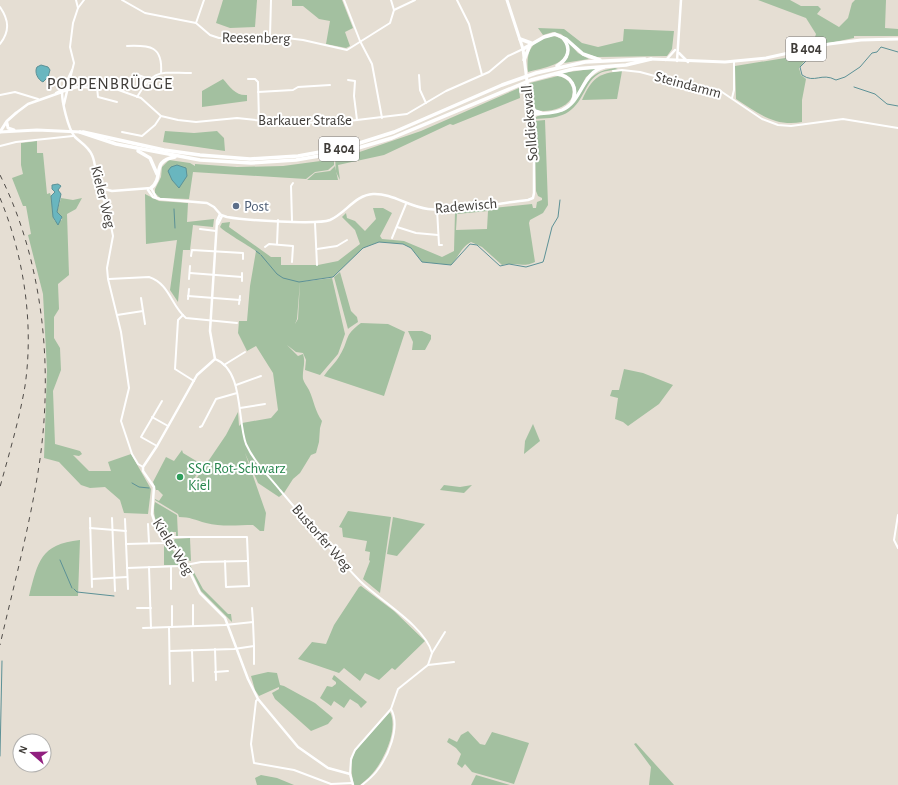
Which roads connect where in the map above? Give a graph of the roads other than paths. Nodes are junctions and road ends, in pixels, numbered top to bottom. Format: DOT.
graph roads {
  1 [pos="76,0"];
  2 [pos="84,0"];
  3 [pos="122,0"];
  4 [pos="204,0"];
  5 [pos="270,0"];
  6 [pos="344,0"];
  7 [pos="391,0"];
  8 [pos="415,0"];
  9 [pos="457,0"];
  10 [pos="507,0"];
  11 [pos="681,0"];
  12 [pos="0,7"];
  13 [pos="78,8"];
  14 [pos="394,10"];
  15 [pos="196,23"];
  16 [pos="270,36"];
  17 [pos="561,36"];
  18 [pos="520,39"];
  19 [pos="898,39"];
  20 [pos="360,41"];
  21 [pos="533,43"];
  22 [pos="0,44"];
  23 [pos="127,46"];
  24 [pos="522,49"];
  25 [pos="676,50"];
  26 [pos="650,59"];
  27 [pos="524,60"];
  28 [pos="603,60"];
  29 [pos="663,60"];
  30 [pos="675,61"];
  31 [pos="688,62"];
  32 [pos="734,62"];
  33 [pos="609,66"];
  34 [pos="554,68"];
  35 [pos="73,69"];
  36 [pos="613,71"];
  37 [pos="161,73"];
  38 [pos="191,73"];
  39 [pos="419,75"];
  40 [pos="547,75"];
  41 [pos="482,76"];
  42 [pos="133,77"];
  43 [pos="149,79"];
  44 [pos="248,79"];
  45 [pos="348,80"];
  46 [pos="330,85"];
  47 [pos="97,86"];
  48 [pos="67,88"];
  49 [pos="62,90"];
  50 [pos="258,92"];
  51 [pos="0,95"];
  52 [pos="137,96"];
  53 [pos="732,98"];
  54 [pos="38,99"];
  55 [pos="117,102"];
  56 [pos="426,103"];
  57 [pos="530,103"];
  58 [pos="64,104"];
  59 [pos="569,106"];
  60 [pos="16,113"];
  61 [pos="542,113"];
  62 [pos="531,114"];
  63 [pos="161,116"];
  64 [pos="382,118"];
  65 [pos="7,121"];
  66 [pos="260,121"];
  67 [pos="357,121"];
  68 [pos="898,128"];
  69 [pos="16,131"];
  70 [pos="0,132"];
  71 [pos="80,132"];
  72 [pos="122,132"];
  73 [pos="73,136"];
  74 [pos="0,146"];
  75 [pos="132,148"];
  76 [pos="178,157"];
  77 [pos="158,175"];
  78 [pos="293,183"];
  79 [pos="150,189"];
  80 [pos="103,190"];
  81 [pos="533,198"];
  82 [pos="406,204"];
  83 [pos="437,210"];
  84 [pos="221,215"];
  85 [pos="278,220"];
  86 [pos="292,221"];
  87 [pos="315,223"];
  88 [pos="397,228"];
  89 [pos="200,229"];
  90 [pos="217,231"];
  91 [pos="438,235"];
  92 [pos="392,238"];
  93 [pos="347,240"];
  94 [pos="293,242"];
  95 [pos="277,244"];
  96 [pos="442,245"];
  97 [pos="292,246"];
  98 [pos="264,247"];
  99 [pos="317,249"];
  100 [pos="216,252"];
  101 [pos="191,256"];
  102 [pos="243,259"];
  103 [pos="292,262"];
  104 [pos="317,265"];
  105 [pos="190,266"];
  106 [pos="190,273"];
  107 [pos="242,273"];
  108 [pos="214,275"];
  109 [pos="242,277"];
  110 [pos="108,279"];
  111 [pos="189,279"];
  112 [pos="242,281"];
  113 [pos="189,289"];
  114 [pos="240,296"];
  115 [pos="141,298"];
  116 [pos="212,298"];
  117 [pos="240,300"];
  118 [pos="239,304"];
  119 [pos="143,311"];
  120 [pos="117,315"];
  121 [pos="183,315"];
  122 [pos="211,321"];
  123 [pos="237,323"];
  124 [pos="145,324"];
  125 [pos="245,352"];
  126 [pos="215,359"];
  127 [pos="224,365"];
  128 [pos="261,376"];
  129 [pos="194,381"];
  130 [pos="236,385"];
  131 [pos="238,392"];
  132 [pos="162,401"];
  133 [pos="265,404"];
  134 [pos="240,408"];
  135 [pos="152,417"];
  136 [pos="168,426"];
  137 [pos="200,427"];
  138 [pos="157,446"];
  139 [pos="143,467"];
  140 [pos="898,515"];
  141 [pos="90,518"];
  142 [pos="112,518"];
  143 [pos="125,519"];
  144 [pos="148,524"];
  145 [pos="90,528"];
  146 [pos="113,531"];
  147 [pos="126,531"];
  148 [pos="169,540"];
  149 [pos="149,543"];
  150 [pos="126,544"];
  151 [pos="898,548"];
  152 [pos="225,562"];
  153 [pos="248,562"];
  154 [pos="187,564"];
  155 [pos="171,566"];
  156 [pos="149,567"];
  157 [pos="127,568"];
  158 [pos="114,578"];
  159 [pos="127,578"];
  160 [pos="92,579"];
  161 [pos="92,587"];
  162 [pos="128,589"];
  163 [pos="171,589"];
  164 [pos="115,591"];
  165 [pos="193,605"];
  166 [pos="172,606"];
  167 [pos="137,608"];
  168 [pos="150,608"];
  169 [pos="252,608"];
  170 [pos="253,622"];
  171 [pos="228,624"];
  172 [pos="193,626"];
  173 [pos="169,627"];
  174 [pos="172,627"];
  175 [pos="143,628"];
  176 [pos="151,628"];
  177 [pos="445,632"];
  178 [pos="254,646"];
  179 [pos="237,648"];
  180 [pos="215,649"];
  181 [pos="192,650"];
  182 [pos="170,651"];
  183 [pos="432,653"];
  184 [pos="454,662"];
  185 [pos="254,664"];
  186 [pos="428,665"];
  187 [pos="228,671"];
  188 [pos="215,672"];
  189 [pos="216,680"];
  190 [pos="193,681"];
  191 [pos="170,684"];
  192 [pos="258,699"];
  193 [pos="391,709"];
  194 [pos="350,774"];
  195 [pos="352,784"];
  196 [pos="362,785"];
  1 -- 13 [label="street"];
  2 -- 13 [label="street"];
  3 -- 15 [label="street"];
  4 -- 15 [label="street"];
  5 -- 16 [label="street"];
  6 -- 20 [label="street"];
  7 -- 14 [label="street"];
  8 -- 14 [label="street"];
  9 -- 41 [label="street"];
  10 -- 18 [label="main road, Solldiekswall"];
  11 -- 25 [label="street"];
  12 -- 22 [label="street"];
  13 -- 35 [label="street"];
  14 -- 20 [label="street, Reesenberg"];
  15 -- 16 [label="street, Reesenberg"];
  16 -- 20 [label="street, Reesenberg"];
  17 -- 21 [label="highway"];
  17 -- 28 [label="highway"];
  17 -- 34 [label="highway"];
  18 -- 21 [label="highway"];
  18 -- 24 [label="main road, Solldiekswall"];
  19 -- 32 [label="main road, B 404"];
  20 -- 64 [label="street"];
  21 -- 24 [label="highway"];
  21 -- 27 [label="highway"];
  23 -- 37 [label="street"];
  24 -- 27 [label="main road, Solldiekswall"];
  24 -- 41 [label="street, Barkauer Straße"];
  25 -- 29 [label="street"];
  25 -- 30 [label="street"];
  25 -- 31 [label="street"];
  26 -- 28 [label="highway, B 404"];
  26 -- 29 [label="main road, B 404"];
  26 -- 33 [label="highway, B 404"];
  27 -- 57 [label="main road, Solldiekswall"];
  28 -- 34 [label="highway, B 404"];
  29 -- 30 [label="main road, B 404"];
  30 -- 31 [label="main road, B 404"];
  31 -- 32 [label="main road, B 404"];
  32 -- 53 [label="street"];
  33 -- 40 [label="highway, B 404"];
  33 -- 59 [label="highway"];
  34 -- 71 [label="highway, B 404"];
  35 -- 48 [label="street"];
  35 -- 49 [label="street"];
  36 -- 53 [label="street, Steindamm"];
  37 -- 38 [label="street"];
  37 -- 43 [label="street"];
  39 -- 56 [label="street"];
  40 -- 59 [label="highway"];
  40 -- 76 [label="highway, B 404"];
  41 -- 56 [label="street, Barkauer Straße"];
  42 -- 43 [label="street"];
  43 -- 52 [label="street"];
  44 -- 50 [label="street"];
  45 -- 67 [label="street"];
  46 -- 50 [label="street"];
  47 -- 48 [label="street"];
  47 -- 52 [label="street"];
  47 -- 55 [label="street"];
  48 -- 49 [label="street"];
  48 -- 58 [label="street"];
  49 -- 54 [label="street"];
  49 -- 58 [label="street"];
  50 -- 66 [label="street"];
  51 -- 54 [label="street"];
  52 -- 63 [label="street"];
  53 -- 68 [label="street, Steindamm"];
  54 -- 60 [label="street"];
  56 -- 64 [label="street, Barkauer Straße"];
  57 -- 61 [label="highway"];
  57 -- 62 [label="main road, Solldiekswall"];
  58 -- 73 [label="street"];
  59 -- 61 [label="highway"];
  60 -- 65 [label="main road"];
  61 -- 62 [label="highway"];
  62 -- 81 [label="street, Solldiekswall"];
  63 -- 66 [label="street, Barkauer Straße"];
  63 -- 72 [label="street"];
  64 -- 67 [label="street, Barkauer Straße"];
  65 -- 69 [label="main road"];
  65 -- 70 [label="main road"];
  66 -- 67 [label="street, Barkauer Straße"];
  69 -- 70 [label="main road, B 404"];
  69 -- 71 [label="main road, B 404"];
  71 -- 75 [label="highway, B 404"];
  73 -- 74 [label="street"];
  73 -- 80 [label="street, Kieler Weg"];
  75 -- 76 [label="highway, B 404"];
  75 -- 77 [label="highway"];
  76 -- 77 [label="highway"];
  77 -- 79 [label="highway"];
  78 -- 86 [label="street"];
  79 -- 80 [label="street"];
  79 -- 84 [label="street"];
  80 -- 110 [label="street, Kieler Weg"];
  81 -- 83 [label="street, Radewisch"];
  82 -- 83 [label="street, Radewisch"];
  82 -- 87 [label="street, Radewisch"];
  82 -- 88 [label="street"];
  83 -- 91 [label="street"];
  84 -- 85 [label="street, Radewisch"];
  84 -- 90 [label="street"];
  85 -- 86 [label="street, Radewisch"];
  85 -- 95 [label="street"];
  86 -- 87 [label="street, Radewisch"];
  87 -- 99 [label="street"];
  88 -- 91 [label="street"];
  88 -- 92 [label="street"];
  89 -- 90 [label="street"];
  90 -- 100 [label="street"];
  91 -- 96 [label="street"];
  93 -- 99 [label="street"];
  94 -- 97 [label="street"];
  95 -- 97 [label="street"];
  95 -- 98 [label="street"];
  97 -- 103 [label="street"];
  99 -- 104 [label="street"];
  100 -- 101 [label="street"];
  100 -- 102 [label="street"];
  100 -- 108 [label="street"];
  105 -- 106 [label="street"];
  106 -- 108 [label="street"];
  106 -- 111 [label="street"];
  107 -- 109 [label="street"];
  108 -- 109 [label="street"];
  108 -- 116 [label="street"];
  109 -- 112 [label="street"];
  110 -- 120 [label="street, Kieler Weg"];
  110 -- 121 [label="street"];
  113 -- 116 [label="street"];
  114 -- 117 [label="street"];
  115 -- 119 [label="street"];
  116 -- 117 [label="street"];
  116 -- 122 [label="street"];
  117 -- 118 [label="street"];
  119 -- 120 [label="street"];
  119 -- 124 [label="street"];
  120 -- 139 [label="street, Kieler Weg"];
  121 -- 122 [label="street"];
  121 -- 129 [label="street"];
  122 -- 123 [label="street"];
  122 -- 126 [label="street"];
  125 -- 127 [label="street"];
  126 -- 127 [label="street, Bustorfer Weg"];
  126 -- 129 [label="street"];
  127 -- 130 [label="street, Bustorfer Weg"];
  128 -- 130 [label="street"];
  129 -- 136 [label="street"];
  130 -- 131 [label="street, Bustorfer Weg"];
  131 -- 134 [label="street, Bustorfer Weg"];
  131 -- 137 [label="street"];
  132 -- 135 [label="street"];
  133 -- 134 [label="street"];
  134 -- 183 [label="street, Bustorfer Weg"];
  135 -- 136 [label="street"];
  135 -- 138 [label="street"];
  136 -- 138 [label="street"];
  138 -- 139 [label="street"];
  139 -- 148 [label="street, Kieler Weg"];
  140 -- 151 [label="street"];
  141 -- 145 [label="street"];
  142 -- 146 [label="street"];
  143 -- 147 [label="street"];
  144 -- 149 [label="street"];
  145 -- 146 [label="street"];
  145 -- 160 [label="street"];
  146 -- 147 [label="street"];
  146 -- 158 [label="street"];
  147 -- 150 [label="street"];
  148 -- 149 [label="street"];
  148 -- 153 [label="street"];
  148 -- 154 [label="street, Kieler Weg"];
  149 -- 150 [label="street"];
  150 -- 157 [label="street"];
  152 -- 153 [label="street"];
  152 -- 153 [label="street"];
  152 -- 154 [label="street"];
  154 -- 155 [label="street"];
  154 -- 171 [label="street, Kieler Weg"];
  155 -- 156 [label="street"];
  155 -- 163 [label="street"];
  156 -- 157 [label="street"];
  156 -- 168 [label="street"];
  157 -- 159 [label="street"];
  158 -- 159 [label="street"];
  158 -- 160 [label="street"];
  158 -- 164 [label="street"];
  159 -- 162 [label="street"];
  160 -- 161 [label="street"];
  165 -- 172 [label="street"];
  166 -- 174 [label="street"];
  167 -- 168 [label="street"];
  168 -- 176 [label="street"];
  169 -- 170 [label="street"];
  170 -- 171 [label="street"];
  170 -- 178 [label="street"];
  171 -- 172 [label="street"];
  171 -- 179 [label="street, Kieler Weg"];
  172 -- 174 [label="street"];
  173 -- 174 [label="street"];
  173 -- 176 [label="street"];
  173 -- 182 [label="street"];
  175 -- 176 [label="street"];
  177 -- 183 [label="street"];
  178 -- 179 [label="street"];
  178 -- 185 [label="street"];
  179 -- 180 [label="street"];
  179 -- 192 [label="street, Kieler Weg"];
  180 -- 181 [label="street"];
  180 -- 188 [label="street"];
  181 -- 182 [label="street"];
  181 -- 190 [label="street"];
  182 -- 191 [label="street"];
  183 -- 186 [label="street"];
  184 -- 186 [label="street"];
  186 -- 193 [label="street"];
  187 -- 188 [label="street"];
  188 -- 189 [label="street"];
  192 -- 194 [label="street, Kieler Weg"];
  192 -- 195 [label="street"];
  193 -- 194 [label="street"];
  193 -- 196 [label="street"];
  194 -- 195 [label="street"];
}
